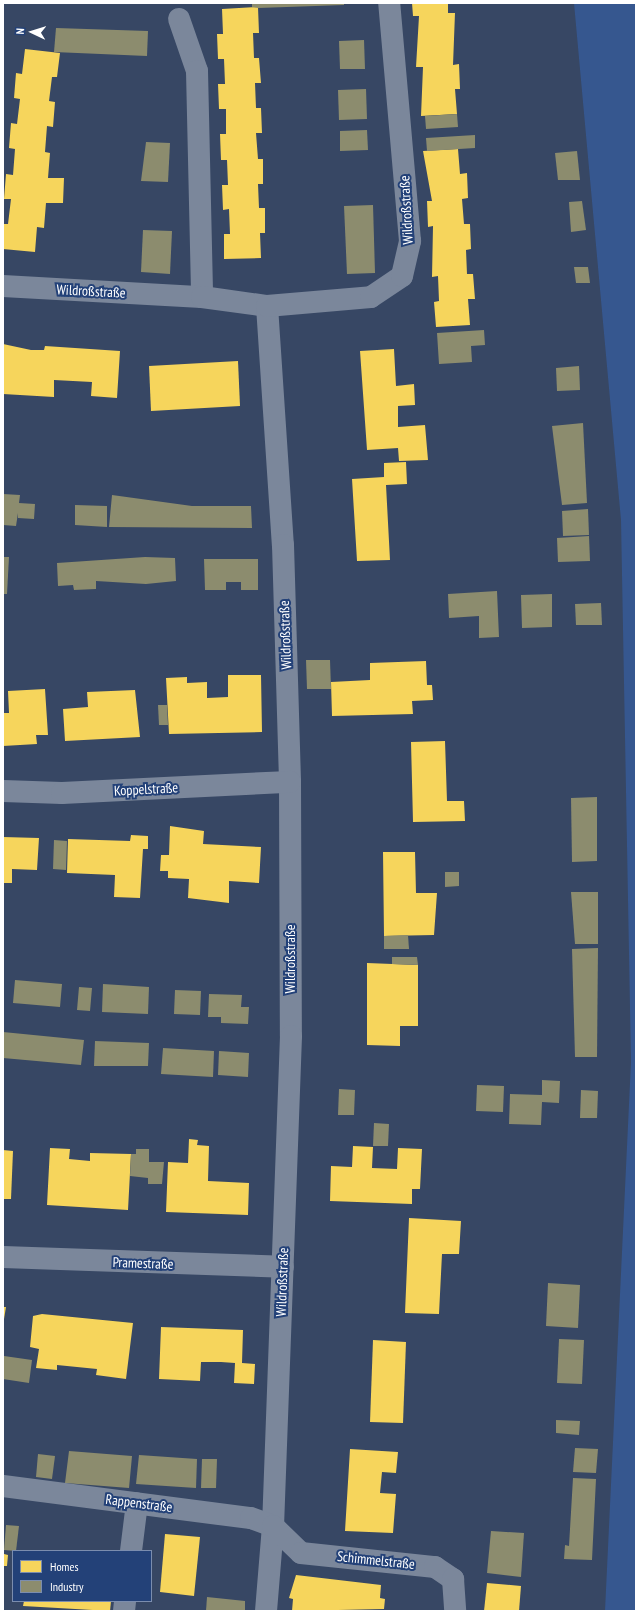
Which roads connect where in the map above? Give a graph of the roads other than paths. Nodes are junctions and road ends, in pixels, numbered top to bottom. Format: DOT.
graph roads {
  1 [pos="389,3"];
  2 [pos="179,19"];
  3 [pos="3,286"];
  4 [pos="202,297"];
  5 [pos="267,306"];
  6 [pos="290,782"];
  7 [pos="3,791"];
  8 [pos="3,1257"];
  9 [pos="282,1267"];
  10 [pos="3,1486"];
  11 [pos="137,1503"];
  12 [pos="274,1526"];
  13 [pos="131,1550"];
  14 [pos="266,1611"];
  15 [pos="455,1611"];
  1 -- 5 [label="street, Wildroßstraße"];
  2 -- 4 [label="street"];
  3 -- 4 [label="street, Wildroßstraße"];
  4 -- 5 [label="street, Wildroßstraße"];
  5 -- 6 [label="street, Wildroßstraße"];
  6 -- 7 [label="street, Koppelstraße"];
  6 -- 9 [label="street, Wildroßstraße"];
  8 -- 9 [label="street, Pramestraße"];
  9 -- 12 [label="street, Wildroßstraße"];
  10 -- 11 [label="street, Rappenstraße"];
  11 -- 12 [label="street, Rappenstraße"];
  11 -- 13 [label="street"];
  12 -- 14 [label="street, Wildroßstraße"];
  12 -- 15 [label="street, Schimmelstraße"];
}
